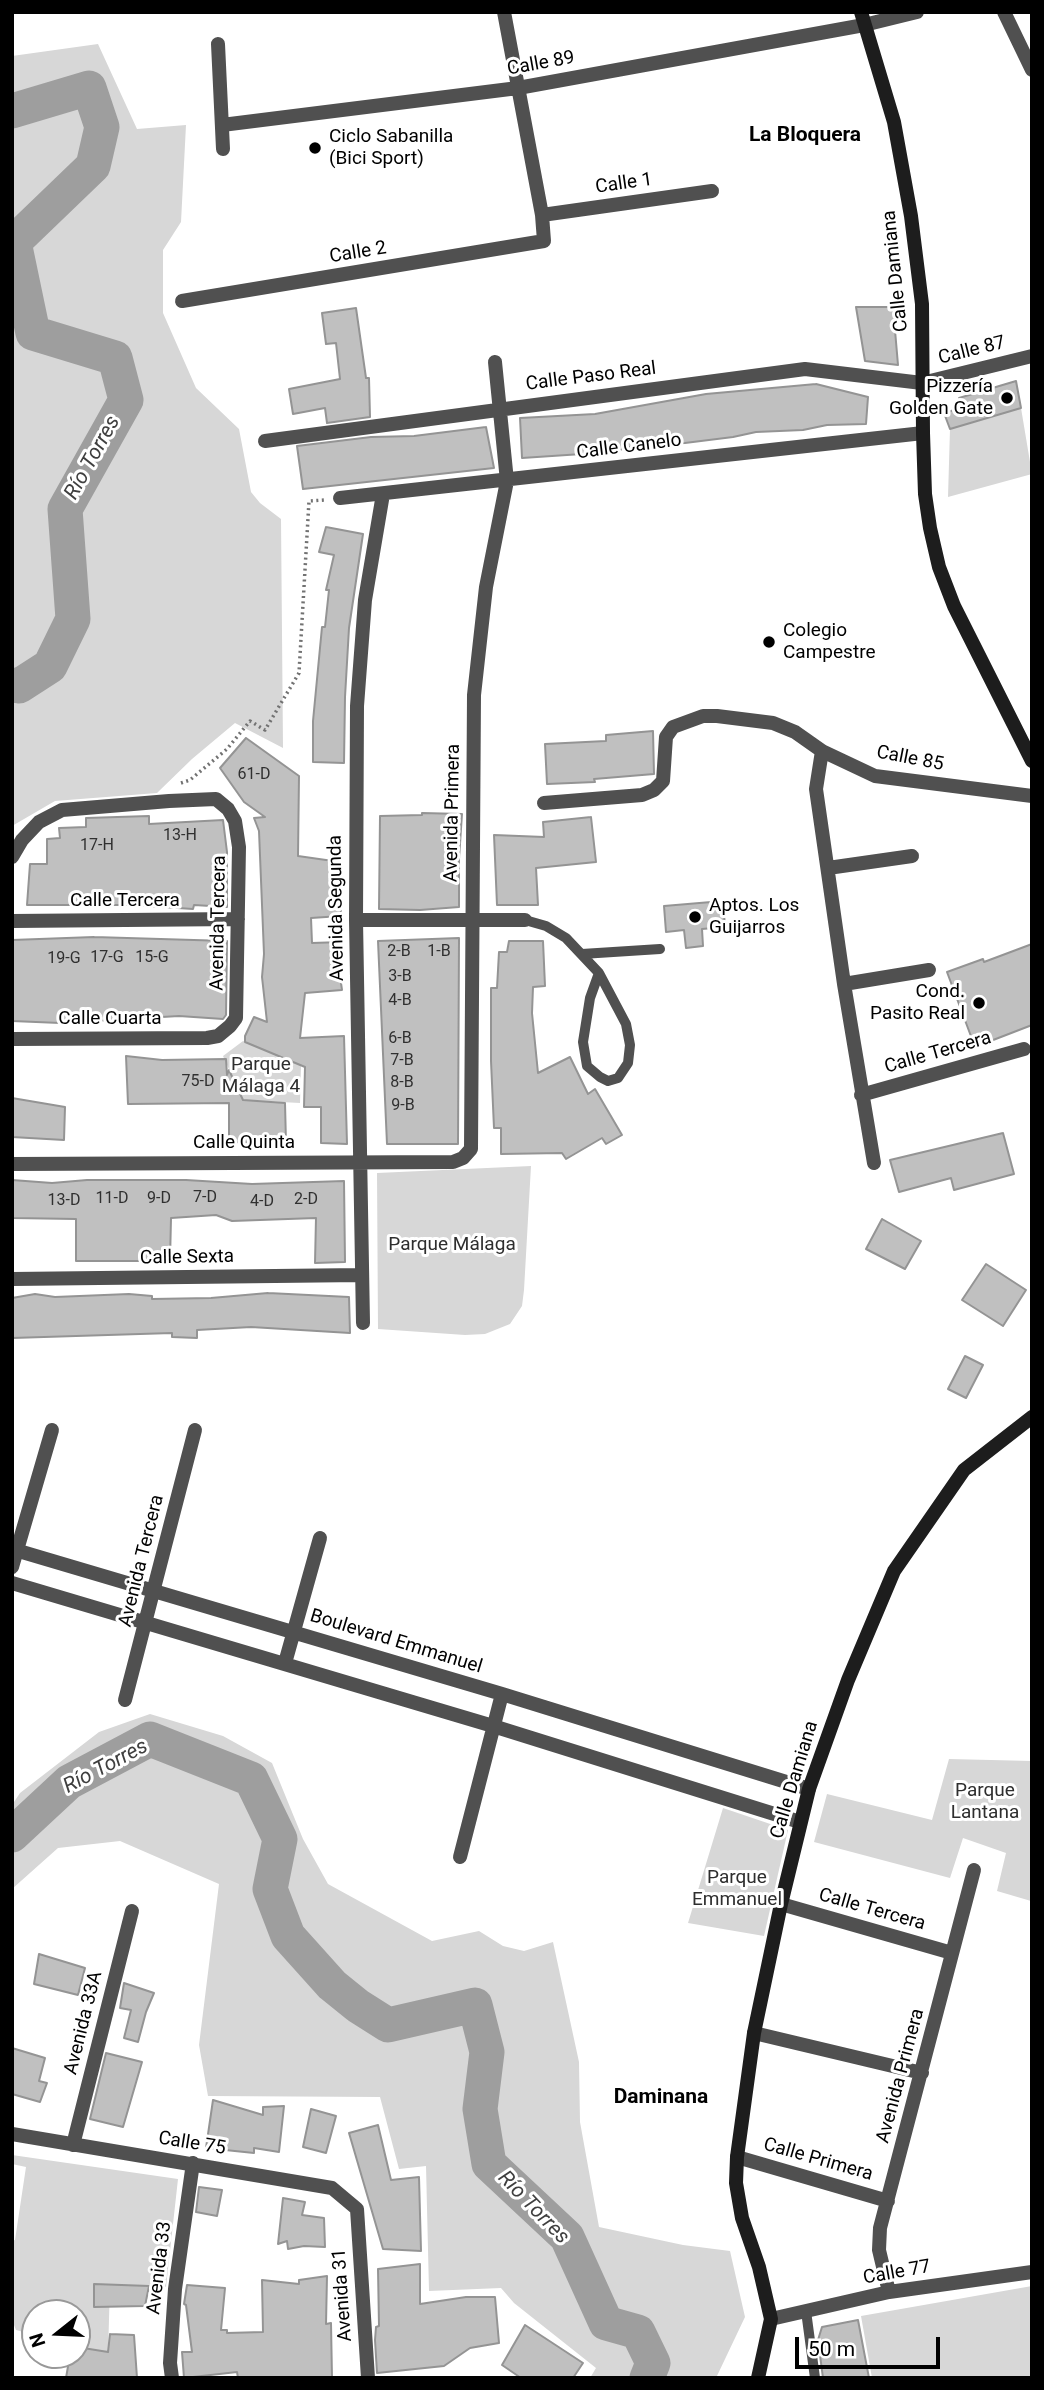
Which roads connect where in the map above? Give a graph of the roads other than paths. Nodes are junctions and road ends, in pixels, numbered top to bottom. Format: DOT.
graph roads {
  1 [pos="504,12"];
  2 [pos="917,12"];
  3 [pos="1004,12"];
  4 [pos="863,19"];
  5 [pos="218,44"];
  6 [pos="1032,70"];
  7 [pos="518,88"];
  8 [pos="222,125"];
  9 [pos="223,149"];
  10 [pos="712,191"];
  11 [pos="541,215"];
  12 [pos="182,301"];
  13 [pos="1032,356"];
  14 [pos="495,362"];
  15 [pos="922,383"];
  16 [pos="500,409"];
  17 [pos="923,433"];
  18 [pos="265,441"];
  19 [pos="507,481"];
  20 [pos="383,494"];
  21 [pos="340,498"];
  22 [pos="822,751"];
  23 [pos="1032,761"];
  24 [pos="1032,796"];
  25 [pos="544,803"];
  26 [pos="912,856"];
  27 [pos="12,857"];
  28 [pos="828,868"];
  29 [pos="238,919"];
  30 [pos="356,920"];
  31 [pos="525,920"];
  32 [pos="12,921"];
  33 [pos="471,921"];
  34 [pos="660,949"];
  35 [pos="582,954"];
  36 [pos="929,971"];
  37 [pos="598,973"];
  38 [pos="844,984"];
  39 [pos="207,1038"];
  40 [pos="12,1039"];
  41 [pos="1024,1049"];
  42 [pos="861,1095"];
  43 [pos="471,1149"];
  44 [pos="360,1162"];
  45 [pos="874,1163"];
  46 [pos="12,1164"];
  47 [pos="362,1275"];
  48 [pos="12,1279"];
  49 [pos="363,1323"];
  50 [pos="1032,1417"];
  51 [pos="52,1430"];
  52 [pos="195,1430"];
  53 [pos="320,1538"];
  54 [pos="15,1549"];
  55 [pos="12,1567"];
  56 [pos="12,1583"];
  57 [pos="155,1590"];
  58 [pos="146,1621"];
  59 [pos="294,1632"];
  60 [pos="285,1663"];
  61 [pos="502,1695"];
  62 [pos="125,1700"];
  63 [pos="493,1726"];
  64 [pos="809,1789"];
  65 [pos="800,1822"];
  66 [pos="460,1857"];
  67 [pos="974,1870"];
  68 [pos="781,1903"];
  69 [pos="132,1911"];
  70 [pos="953,1953"];
  71 [pos="754,2033"];
  72 [pos="922,2073"];
  73 [pos="12,2134"];
  74 [pos="73,2145"];
  75 [pos="737,2157"];
  76 [pos="193,2163"];
  77 [pos="888,2201"];
  78 [pos="357,2209"];
  79 [pos="1032,2272"];
  80 [pos="889,2292"];
  81 [pos="806,2311"];
  82 [pos="771,2319"];
  83 [pos="172,2378"];
  84 [pos="368,2378"];
  85 [pos="758,2378"];
  86 [pos="815,2378"];
  1 -- 7 [label="street"];
  2 -- 4 [label="street, Calle 89"];
  3 -- 6 [label="street"];
  4 -- 7 [label="street, Calle 89"];
  4 -- 15 [label="street, Calle Damiana"];
  5 -- 8 [label="street"];
  7 -- 8 [label="street, Calle 89"];
  7 -- 11 [label="street"];
  8 -- 9 [label="street"];
  10 -- 11 [label="street, Calle 1"];
  11 -- 12 [label="street, Calle 2"];
  13 -- 15 [label="street, Calle 87"];
  14 -- 16 [label="street, Avenida Primera"];
  15 -- 16 [label="street, Calle Paso Real"];
  15 -- 17 [label="street, Calle Damiana"];
  16 -- 18 [label="street, Calle Paso Real"];
  16 -- 19 [label="street, Avenida Primera"];
  17 -- 19 [label="street, Calle Canelo"];
  17 -- 23 [label="street, Calle Damiana"];
  19 -- 20 [label="street, Calle Canelo"];
  19 -- 33 [label="street, Avenida Primera"];
  20 -- 21 [label="street, Calle Canelo"];
  20 -- 30 [label="street, Avenida Segunda"];
  22 -- 24 [label="street, Calle 85"];
  22 -- 25 [label="street, Calle 85"];
  22 -- 28 [label="street"];
  26 -- 28 [label="street"];
  27 -- 29 [label="street, Avenida Tercera"];
  28 -- 38 [label="street"];
  29 -- 32 [label="street, Calle Tercera"];
  29 -- 39 [label="street, Avenida Tercera"];
  30 -- 33 [label="street"];
  30 -- 44 [label="street, Avenida Segunda"];
  31 -- 33 [label="street"];
  31 -- 35 [label="lane"];
  33 -- 43 [label="street, Avenida Primera"];
  34 -- 35 [label="lane"];
  35 -- 37 [label="lane"];
  36 -- 38 [label="street"];
  37 -- 37 [label="lane"];
  38 -- 42 [label="street"];
  39 -- 40 [label="street, Calle Cuarta"];
  41 -- 42 [label="street, Calle Tercera"];
  42 -- 45 [label="street"];
  43 -- 44 [label="street, Calle Quinta"];
  44 -- 46 [label="street, Calle Quinta"];
  44 -- 47 [label="street, Avenida Segunda"];
  47 -- 48 [label="street, Calle Sexta"];
  47 -- 49 [label="street, Avenida Segunda"];
  50 -- 64 [label="street, Calle Damiana"];
  51 -- 54 [label="street"];
  52 -- 57 [label="street, Avenida Tercera"];
  53 -- 59 [label="street"];
  54 -- 55 [label="street"];
  54 -- 57 [label="street, Boulevard Emmanuel"];
  56 -- 58 [label="street"];
  57 -- 58 [label="street, Avenida Tercera"];
  57 -- 59 [label="street, Boulevard Emmanuel"];
  58 -- 60 [label="street"];
  58 -- 62 [label="street, Avenida Tercera"];
  59 -- 60 [label="street"];
  59 -- 61 [label="street, Boulevard Emmanuel"];
  60 -- 63 [label="street"];
  61 -- 63 [label="street"];
  61 -- 64 [label="street, Boulevard Emmanuel"];
  63 -- 65 [label="street"];
  63 -- 66 [label="street"];
  64 -- 65 [label="street, Calle Damiana"];
  65 -- 68 [label="street, Calle Damiana"];
  67 -- 70 [label="street, Avenida Primera"];
  68 -- 70 [label="street, Calle Tercera"];
  68 -- 71 [label="street, Calle Damiana"];
  69 -- 74 [label="street, Avenida 33A"];
  70 -- 72 [label="street, Avenida Primera"];
  71 -- 72 [label="street"];
  71 -- 75 [label="street, Calle Damiana"];
  72 -- 77 [label="street, Avenida Primera"];
  73 -- 74 [label="street, Calle 75"];
  74 -- 76 [label="street, Calle 75"];
  75 -- 77 [label="street, Calle Primera"];
  75 -- 82 [label="street, Calle Damiana"];
  76 -- 78 [label="street, Calle 75"];
  76 -- 83 [label="street, Avenida 33"];
  77 -- 80 [label="street, Avenida Primera"];
  78 -- 84 [label="street, Avenida 31"];
  79 -- 80 [label="street, Calle 77"];
  80 -- 81 [label="street, Calle 77"];
  81 -- 82 [label="street, Calle 77"];
  81 -- 86 [label="lane"];
  82 -- 85 [label="street, Calle Damiana"];
}
